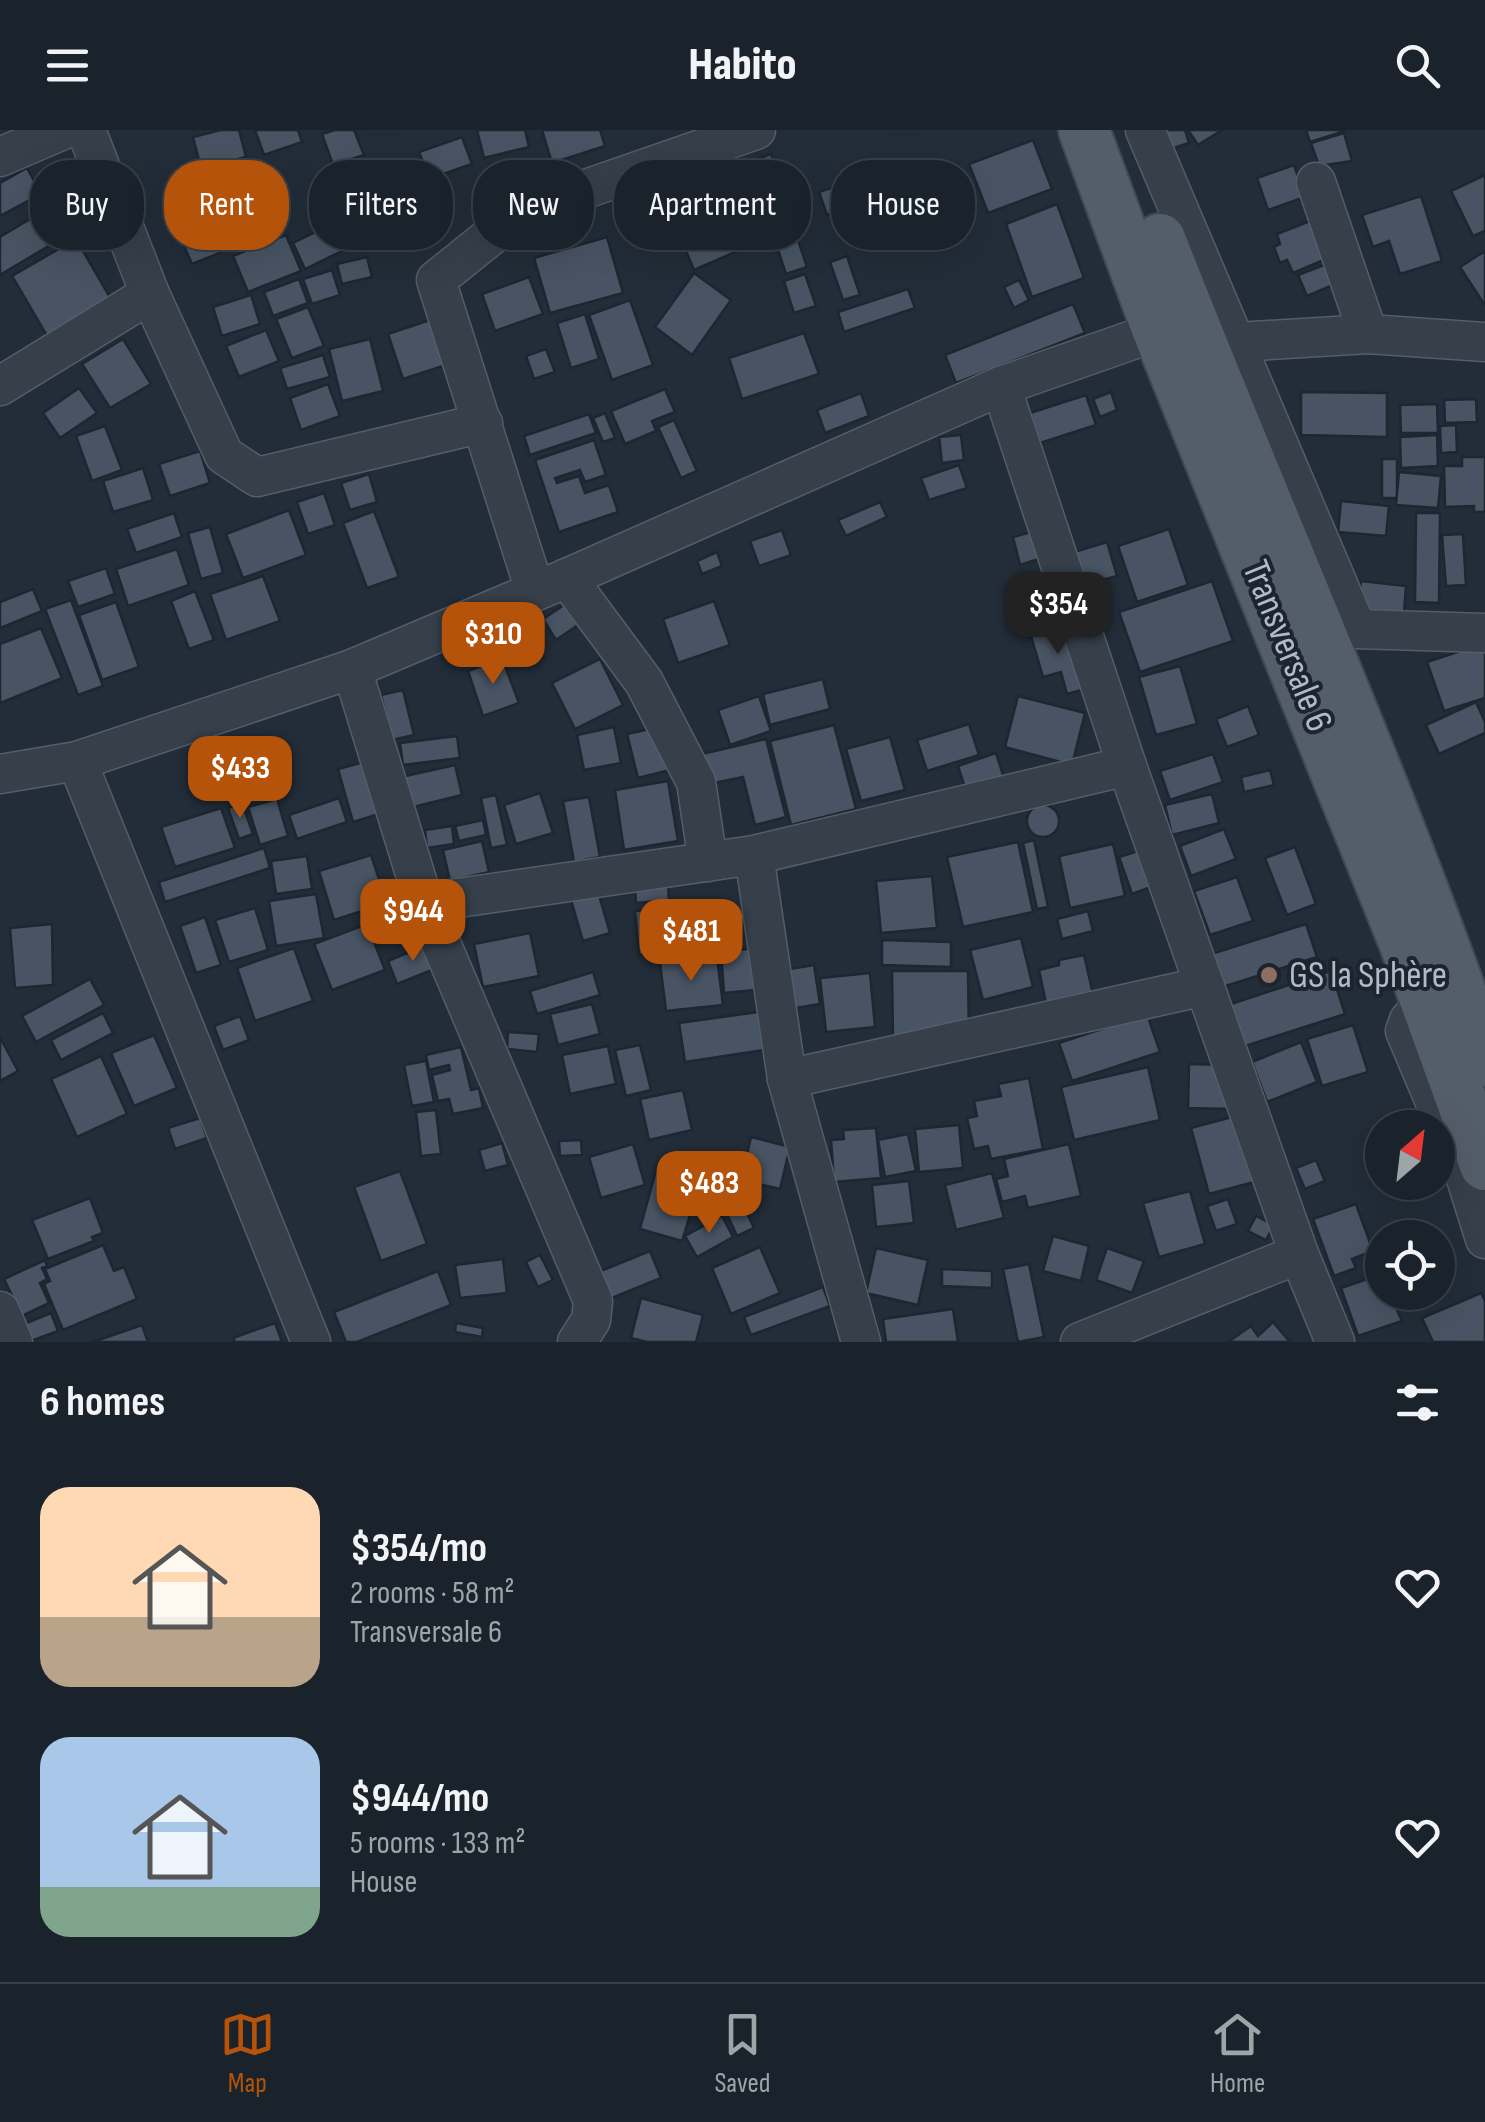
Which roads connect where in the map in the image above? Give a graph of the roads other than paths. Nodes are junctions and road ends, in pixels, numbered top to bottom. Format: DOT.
graph roads {
  1 [pos="63,130"];
  2 [pos="86,130"];
  3 [pos="756,130"];
  4 [pos="1084,130"];
  5 [pos="1117,130"];
  6 [pos="1145,130"];
  7 [pos="0,157"];
  8 [pos="1316,182"];
  9 [pos="150,294"];
  10 [pos="1368,334"];
  11 [pos="1198,337"];
  12 [pos="1485,342"];
  13 [pos="0,386"];
  14 [pos="1001,386"];
  15 [pos="483,423"];
  16 [pos="551,584"];
  17 [pos="1337,623"];
  18 [pos="1485,633"];
  19 [pos="352,669"];
  20 [pos="77,760"];
  21 [pos="1126,766"];
  22 [pos="0,774"];
  23 [pos="754,856"];
  24 [pos="708,862"];
  25 [pos="424,902"];
  26 [pos="1205,986"];
  27 [pos="1426,1002"];
  28 [pos="1485,1061"];
  29 [pos="787,1079"];
  30 [pos="1485,1165"];
  31 [pos="1485,1238"];
  32 [pos="1299,1254"];
  33 [pos="0,1311"];
  34 [pos="13,1342"];
  35 [pos="311,1342"];
  36 [pos="577,1342"];
  37 [pos="861,1342"];
  38 [pos="1080,1342"];
  39 [pos="1335,1342"];
  1 -- 7 [label="street"];
  2 -- 9 [label="street"];
  3 -- 15 [label="street"];
  4 -- 11 [label="main road, Transversale 6"];
  5 -- 11 [label="main road, Transversale 6"];
  6 -- 11 [label="street"];
  8 -- 10 [label="street"];
  9 -- 13 [label="street"];
  9 -- 15 [label="street"];
  10 -- 11 [label="street"];
  10 -- 12 [label="street"];
  11 -- 14 [label="street"];
  11 -- 17 [label="main road, Transversale 6"];
  11 -- 27 [label="main road, Transversale 6"];
  14 -- 16 [label="street"];
  14 -- 21 [label="street"];
  15 -- 16 [label="street"];
  16 -- 19 [label="street"];
  16 -- 24 [label="street"];
  17 -- 18 [label="street"];
  17 -- 28 [label="main road, Transversale 6"];
  19 -- 20 [label="street"];
  19 -- 25 [label="street"];
  20 -- 22 [label="street"];
  20 -- 35 [label="street"];
  21 -- 23 [label="street"];
  21 -- 26 [label="street"];
  23 -- 24 [label="street"];
  23 -- 29 [label="street"];
  24 -- 25 [label="street"];
  25 -- 36 [label="street"];
  26 -- 29 [label="street"];
  26 -- 32 [label="street"];
  27 -- 30 [label="main road, Transversale 6"];
  27 -- 31 [label="street"];
  29 -- 37 [label="street"];
  32 -- 38 [label="street"];
  32 -- 39 [label="street"];
  33 -- 34 [label="street"];
}
